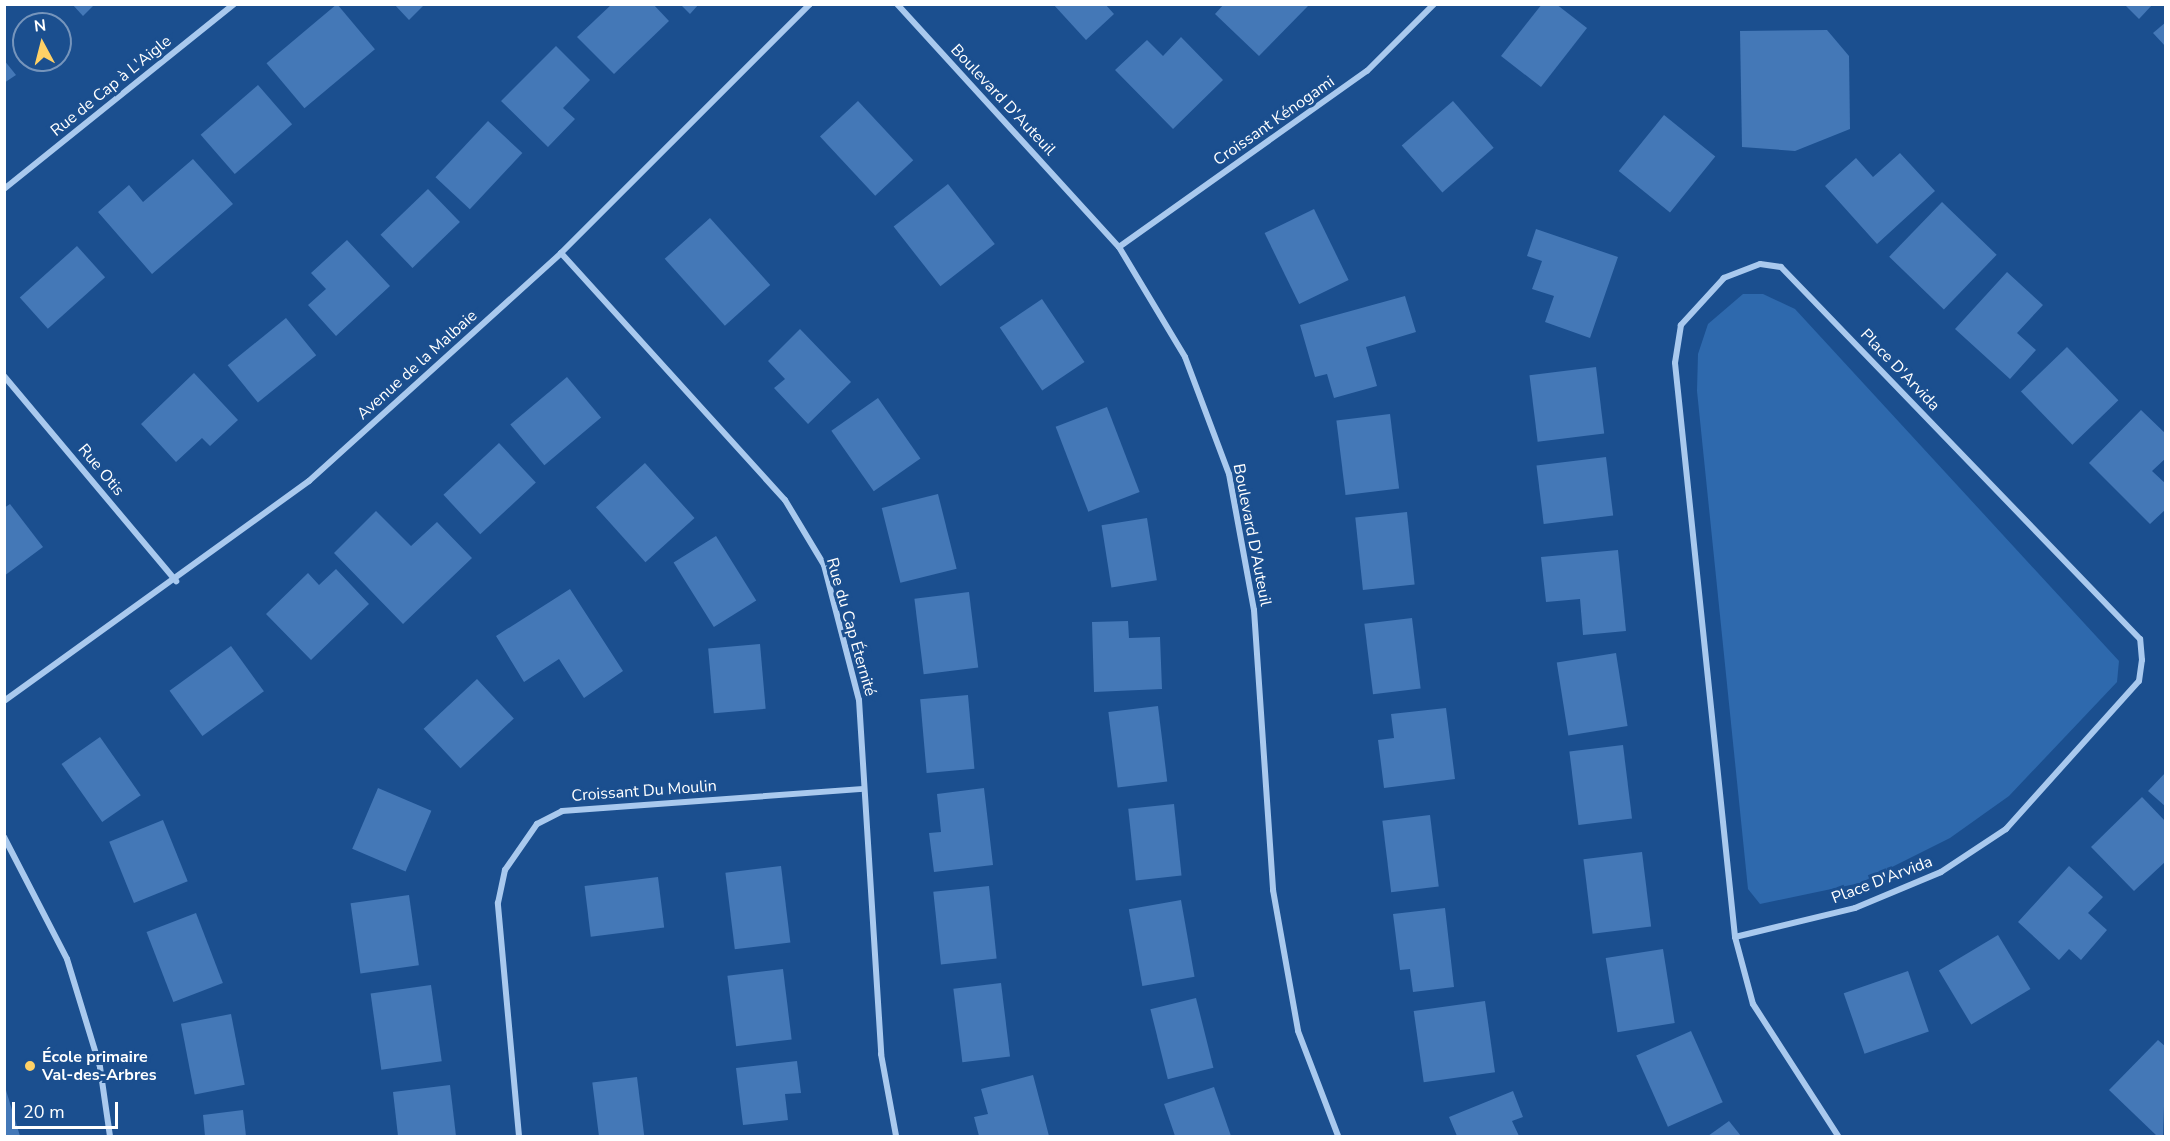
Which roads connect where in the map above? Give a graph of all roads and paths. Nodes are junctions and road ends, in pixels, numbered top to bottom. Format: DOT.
graph roads {
  1 [pos="234,4"];
  2 [pos="810,4"];
  3 [pos="897,4"];
  4 [pos="1434,4"];
  5 [pos="4,189"];
  6 [pos="1119,247"];
  7 [pos="561,253"];
  8 [pos="4,376"];
  9 [pos="176,581"];
  10 [pos="4,701"];
  11 [pos="863,789"];
  12 [pos="4,837"];
  13 [pos="1736,937"];
  14 [pos="110,1137"];
  15 [pos="519,1137"];
  16 [pos="896,1137"];
  17 [pos="1338,1137"];
  18 [pos="1838,1137"];
  1 -- 5 [label="street, Rue de Cap à L'Aigle"];
  2 -- 7 [label="street, Avenue de la Malbaie"];
  3 -- 6 [label="street, Boulevard D'Auteuil"];
  4 -- 6 [label="street, Croissant Kénogami"];
  6 -- 17 [label="street, Boulevard D'Auteuil"];
  7 -- 9 [label="street, Avenue de la Malbaie"];
  7 -- 11 [label="street, Rue du Cap Éternité"];
  8 -- 9 [label="street, Rue Otis"];
  9 -- 10 [label="street, Avenue de la Malbaie"];
  11 -- 15 [label="street, Croissant Du Moulin"];
  11 -- 16 [label="street, Rue du Cap Éternité"];
  12 -- 14 [label="street"];
  13 -- 13 [label="street, Place D'Arvida"];
  13 -- 18 [label="street, Place D'Arvida"];
}
